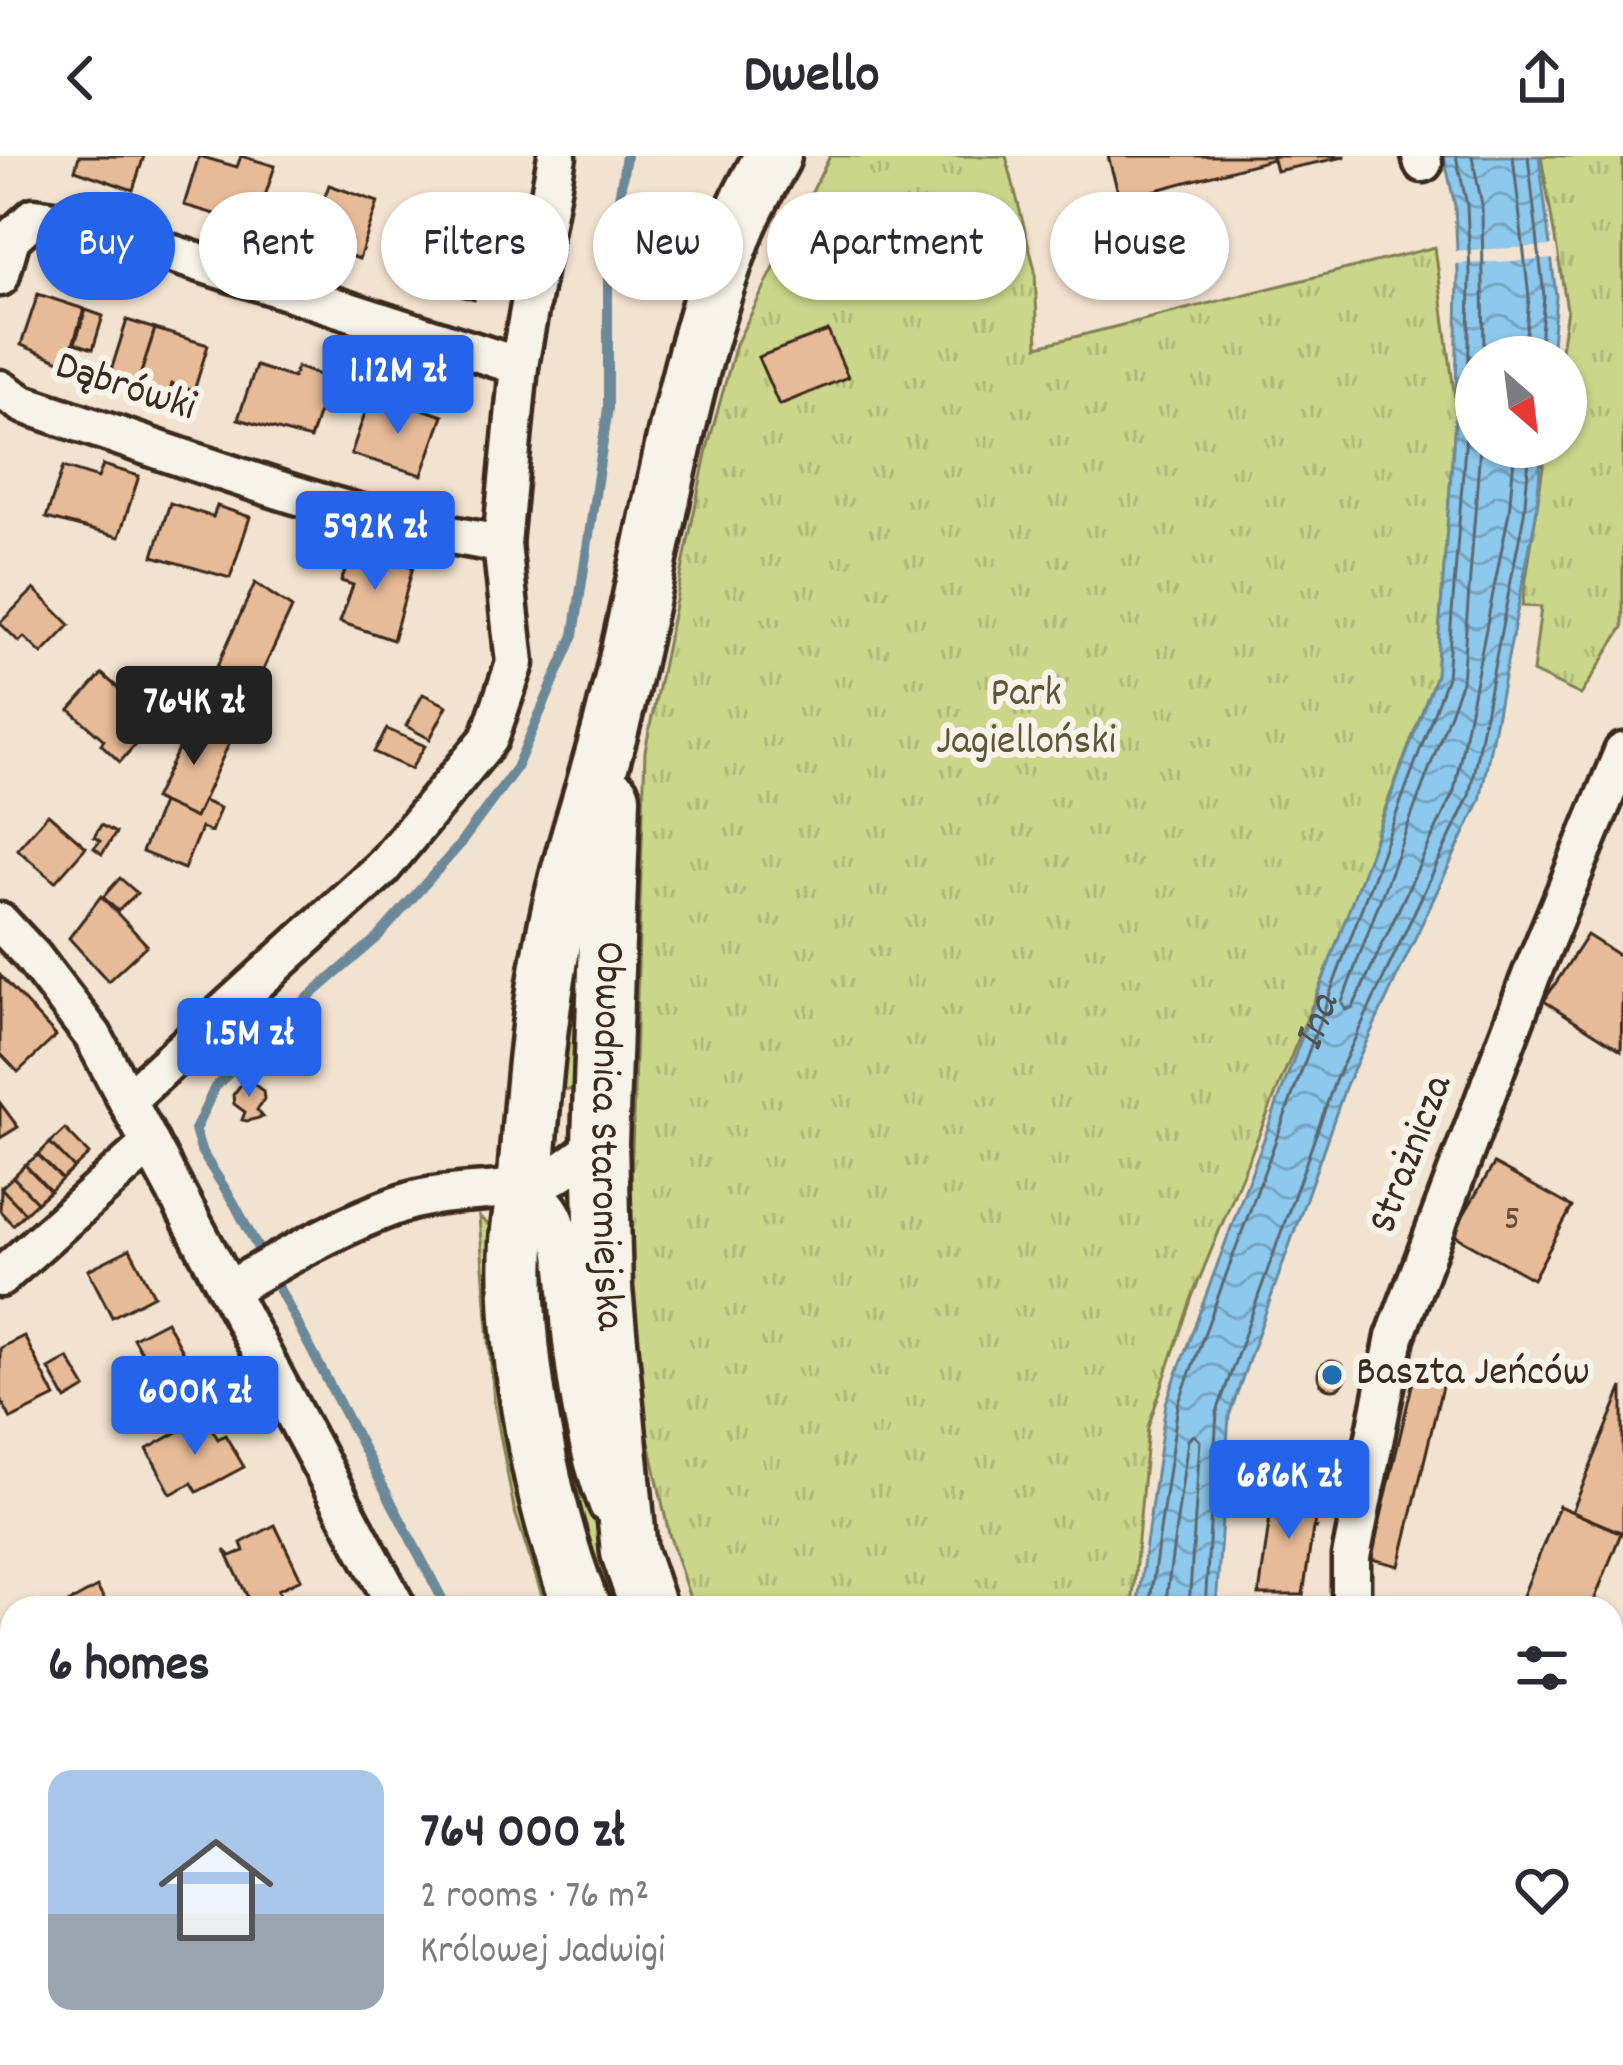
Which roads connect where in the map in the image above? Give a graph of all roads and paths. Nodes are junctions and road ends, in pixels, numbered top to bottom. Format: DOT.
graph roads {
  1 [pos="557,156"];
  2 [pos="772,156"];
  3 [pos="0,277"];
  4 [pos="519,366"];
  5 [pos="0,389"];
  6 [pos="502,544"];
  7 [pos="614,716"];
  8 [pos="1623,752"];
  9 [pos="0,922"];
  10 [pos="127,1100"];
  11 [pos="600,1143"];
  12 [pos="150,1144"];
  13 [pos="526,1186"];
  14 [pos="0,1278"];
  15 [pos="242,1282"];
  16 [pos="629,1552"];
  17 [pos="392,1596"];
  18 [pos="578,1596"];
  19 [pos="644,1596"];
  20 [pos="1351,1596"];
  1 -- 4 [label="street"];
  2 -- 7 [label="main road, Obwodnica Staromiejska"];
  3 -- 4 [label="street"];
  4 -- 6 [label="street"];
  5 -- 6 [label="street, Dąbrówki"];
  6 -- 10 [label="street"];
  7 -- 11 [label="main road, Obwodnica Staromiejska"];
  7 -- 13 [label="main road, Obwodnica Staromiejska"];
  8 -- 20 [label="street, Strażnicza"];
  9 -- 10 [label="street"];
  10 -- 12 [label="street"];
  11 -- 13 [label="street"];
  11 -- 16 [label="main road, Obwodnica Staromiejska"];
  12 -- 14 [label="street"];
  12 -- 15 [label="street"];
  13 -- 15 [label="street"];
  13 -- 16 [label="street, Obwodnica Staromiejska"];
  13 -- 18 [label="main road, Obwodnica Staromiejska"];
  15 -- 17 [label="street"];
  16 -- 19 [label="main road, Obwodnica Staromiejska"];
}
